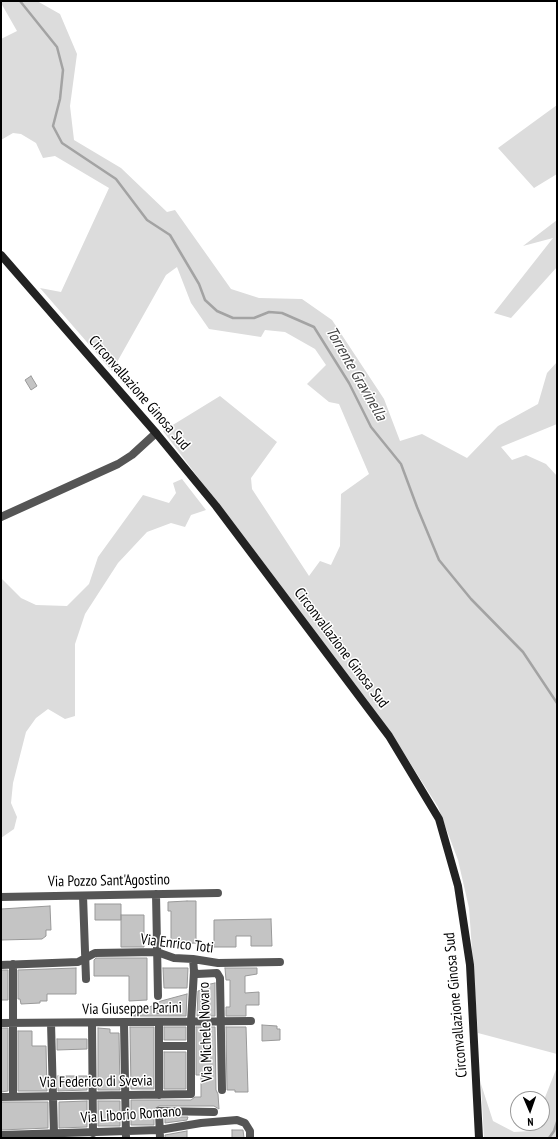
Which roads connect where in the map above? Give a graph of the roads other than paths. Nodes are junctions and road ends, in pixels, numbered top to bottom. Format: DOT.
graph roads {
  1 [pos="1,255"];
  2 [pos="156,433"];
  3 [pos="1,517"];
  4 [pos="218,893"];
  5 [pos="156,894"];
  6 [pos="84,896"];
  7 [pos="1,897"];
  8 [pos="157,952"];
  9 [pos="86,957"];
  10 [pos="193,959"];
  11 [pos="280,962"];
  12 [pos="13,964"];
  13 [pos="1,965"];
  14 [pos="194,972"];
  15 [pos="86,979"];
  16 [pos="158,996"];
  17 [pos="252,1021"];
  18 [pos="158,1022"];
  19 [pos="191,1022"];
  20 [pos="221,1022"];
  21 [pos="1,1023"];
  22 [pos="51,1023"];
  23 [pos="92,1023"];
  24 [pos="124,1023"];
  25 [pos="12,1024"];
  26 [pos="159,1046"];
  27 [pos="191,1046"];
  28 [pos="222,1090"];
  29 [pos="125,1095"];
  30 [pos="159,1095"];
  31 [pos="54,1096"];
  32 [pos="93,1096"];
  33 [pos="1,1097"];
  34 [pos="13,1097"];
  35 [pos="214,1112"];
  36 [pos="93,1133"];
  37 [pos="54,1134"];
  38 [pos="159,1134"];
  39 [pos="1,1135"];
  40 [pos="107,1135"];
  41 [pos="126,1135"];
  42 [pos="20,1136"];
  43 [pos="38,1136"];
  44 [pos="67,1136"];
  45 [pos="250,1138"];
  46 [pos="479,1138"];
  1 -- 2 [label="main road, Circonvallazione Ginosa Sud"];
  2 -- 3 [label="street"];
  2 -- 46 [label="main road, Circonvallazione Ginosa Sud"];
  4 -- 5 [label="street, Via Pozzo Sant'Agostino"];
  5 -- 6 [label="street, Via Pozzo Sant'Agostino"];
  5 -- 8 [label="street"];
  6 -- 7 [label="street, Via Pozzo Sant'Agostino"];
  6 -- 9 [label="street"];
  8 -- 9 [label="street, Via Enrico Toti"];
  8 -- 10 [label="street, Via Enrico Toti"];
  8 -- 16 [label="street"];
  9 -- 12 [label="street, Via Enrico Toti"];
  9 -- 15 [label="street"];
  10 -- 11 [label="street, Via Enrico Toti"];
  10 -- 14 [label="street"];
  12 -- 13 [label="street, Via Enrico Toti"];
  12 -- 25 [label="street"];
  14 -- 19 [label="street"];
  14 -- 20 [label="street, Via Michele Novaro"];
  17 -- 20 [label="street, Via Giuseppe Parini"];
  18 -- 19 [label="street, Via Giuseppe Parini"];
  18 -- 24 [label="street, Via Giuseppe Parini"];
  18 -- 26 [label="street"];
  19 -- 20 [label="street, Via Giuseppe Parini"];
  19 -- 27 [label="street"];
  20 -- 28 [label="street, Via Michele Novaro"];
  21 -- 25 [label="street, Via Giuseppe Parini"];
  22 -- 23 [label="street, Via Giuseppe Parini"];
  22 -- 25 [label="street, Via Giuseppe Parini"];
  22 -- 31 [label="street"];
  23 -- 24 [label="street, Via Giuseppe Parini"];
  23 -- 32 [label="street"];
  24 -- 29 [label="street"];
  25 -- 34 [label="street"];
  26 -- 27 [label="street"];
  26 -- 30 [label="street"];
  27 -- 30 [label="street, Via Federico di Svevia"];
  29 -- 30 [label="street, Via Federico di Svevia"];
  29 -- 32 [label="street, Via Federico di Svevia"];
  29 -- 41 [label="street"];
  31 -- 32 [label="street, Via Federico di Svevia"];
  31 -- 34 [label="street, Via Federico di Svevia"];
  31 -- 37 [label="street"];
  32 -- 36 [label="street"];
  33 -- 34 [label="street, Via Federico di Svevia"];
  35 -- 38 [label="street"];
  36 -- 40 [label="street, Via Liborio Romano"];
  36 -- 44 [label="street, Via Liborio Romano"];
  37 -- 43 [label="street, Via Liborio Romano"];
  37 -- 44 [label="street, Via Liborio Romano"];
  38 -- 41 [label="street, Via Liborio Romano"];
  38 -- 45 [label="street, Via Liborio Romano"];
  39 -- 42 [label="street, Via Liborio Romano"];
  40 -- 41 [label="street, Via Liborio Romano"];
  42 -- 43 [label="street, Via Liborio Romano"];
}
